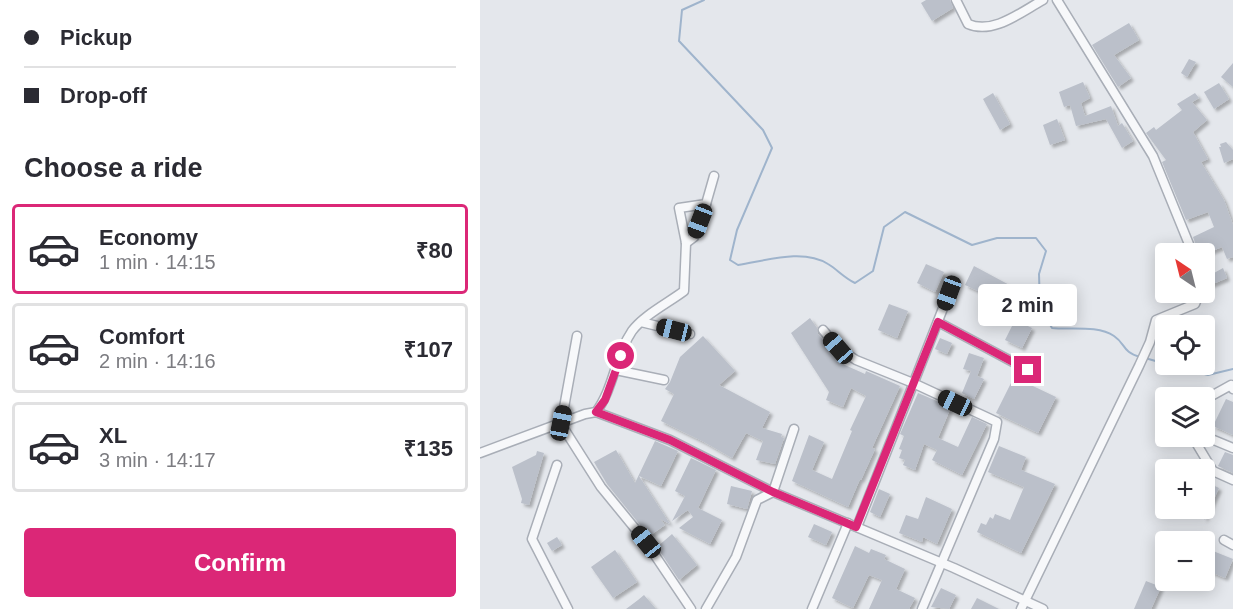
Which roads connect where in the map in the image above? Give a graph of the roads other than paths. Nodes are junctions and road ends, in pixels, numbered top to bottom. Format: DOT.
graph roads {
  1 [pos="956,0"];
  2 [pos="1043,0"];
  3 [pos="1057,0"];
  4 [pos="714,176"];
  5 [pos="706,204"];
  6 [pos="686,243"];
  7 [pos="1189,243"];
  8 [pos="949,293"];
  9 [pos="1195,303"];
  10 [pos="641,322"];
  11 [pos="938,322"];
  12 [pos="823,330"];
  13 [pos="690,334"];
  14 [pos="577,336"];
  15 [pos="616,370"];
  16 [pos="1028,370"];
  17 [pos="664,380"];
  18 [pos="914,383"];
  19 [pos="1233,389"];
  20 [pos="1215,394"];
  21 [pos="596,412"];
  22 [pos="561,423"];
  23 [pos="794,429"];
  24 [pos="1215,441"];
  25 [pos="1199,447"];
  26 [pos="1233,448"];
  27 [pos="480,453"];
  28 [pos="557,465"];
  29 [pos="1233,480"];
  30 [pos="773,492"];
  31 [pos="852,525"];
  32 [pos="1224,540"];
  33 [pos="1233,545"];
  34 [pos="943,563"];
  35 [pos="1022,605"];
  36 [pos="568,609"];
  37 [pos="691,609"];
  38 [pos="706,609"];
  39 [pos="812,609"];
  40 [pos="922,609"];
  41 [pos="1043,609"];
  1 -- 2 [label="street"];
  3 -- 7 [label="street"];
  4 -- 5 [label="street"];
  5 -- 6 [label="street"];
  5 -- 6 [label="street"];
  6 -- 10 [label="street"];
  8 -- 11 [label="street"];
  9 -- 35 [label="street"];
  10 -- 13 [label="street"];
  10 -- 15 [label="street"];
  11 -- 16 [label="street"];
  11 -- 18 [label="street"];
  12 -- 18 [label="street"];
  14 -- 22 [label="street"];
  15 -- 17 [label="street"];
  15 -- 21 [label="street"];
  18 -- 31 [label="street"];
  18 -- 34 [label="street"];
  19 -- 20 [label="street"];
  21 -- 22 [label="street"];
  21 -- 30 [label="street"];
  22 -- 27 [label="street"];
  22 -- 37 [label="street"];
  23 -- 30 [label="street"];
  24 -- 26 [label="street"];
  25 -- 29 [label="street"];
  28 -- 36 [label="street"];
  30 -- 31 [label="street"];
  30 -- 38 [label="street"];
  31 -- 34 [label="street"];
  31 -- 39 [label="street"];
  32 -- 33 [label="street"];
  34 -- 35 [label="street"];
  34 -- 40 [label="street"];
  35 -- 41 [label="street"];
}
